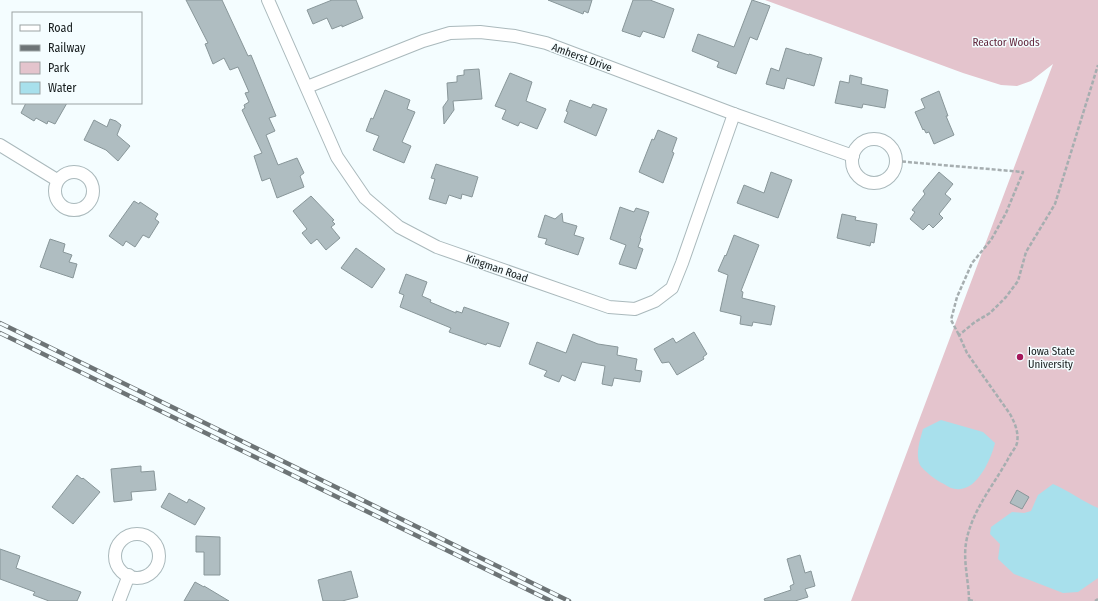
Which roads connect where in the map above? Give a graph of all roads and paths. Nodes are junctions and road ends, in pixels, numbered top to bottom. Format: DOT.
graph roads {
  1 [pos="268,0"];
  2 [pos="1098,65"];
  3 [pos="307,87"];
  4 [pos="734,114"];
  5 [pos="0,145"];
  6 [pos="853,156"];
  7 [pos="896,161"];
  8 [pos="57,180"];
  9 [pos="959,335"];
  10 [pos="129,576"];
  11 [pos="1098,599"];
  12 [pos="969,600"];
  13 [pos="119,601"];
  14 [pos="975,601"];
  15 [pos="1095,601"];
  1 -- 3 [label="street, Kingman Road"];
  2 -- 9 [label="path"];
  3 -- 4 [label="street, Amherst Drive"];
  3 -- 4 [label="street, Kingman Road"];
  4 -- 6 [label="street, Amherst Drive"];
  5 -- 8 [label="street"];
  6 -- 7 [label="street"];
  6 -- 7 [label="street"];
  7 -- 9 [label="path"];
  9 -- 12 [label="path"];
  10 -- 13 [label="street"];
  11 -- 15 [label="path"];
  12 -- 14 [label="path"];
}
